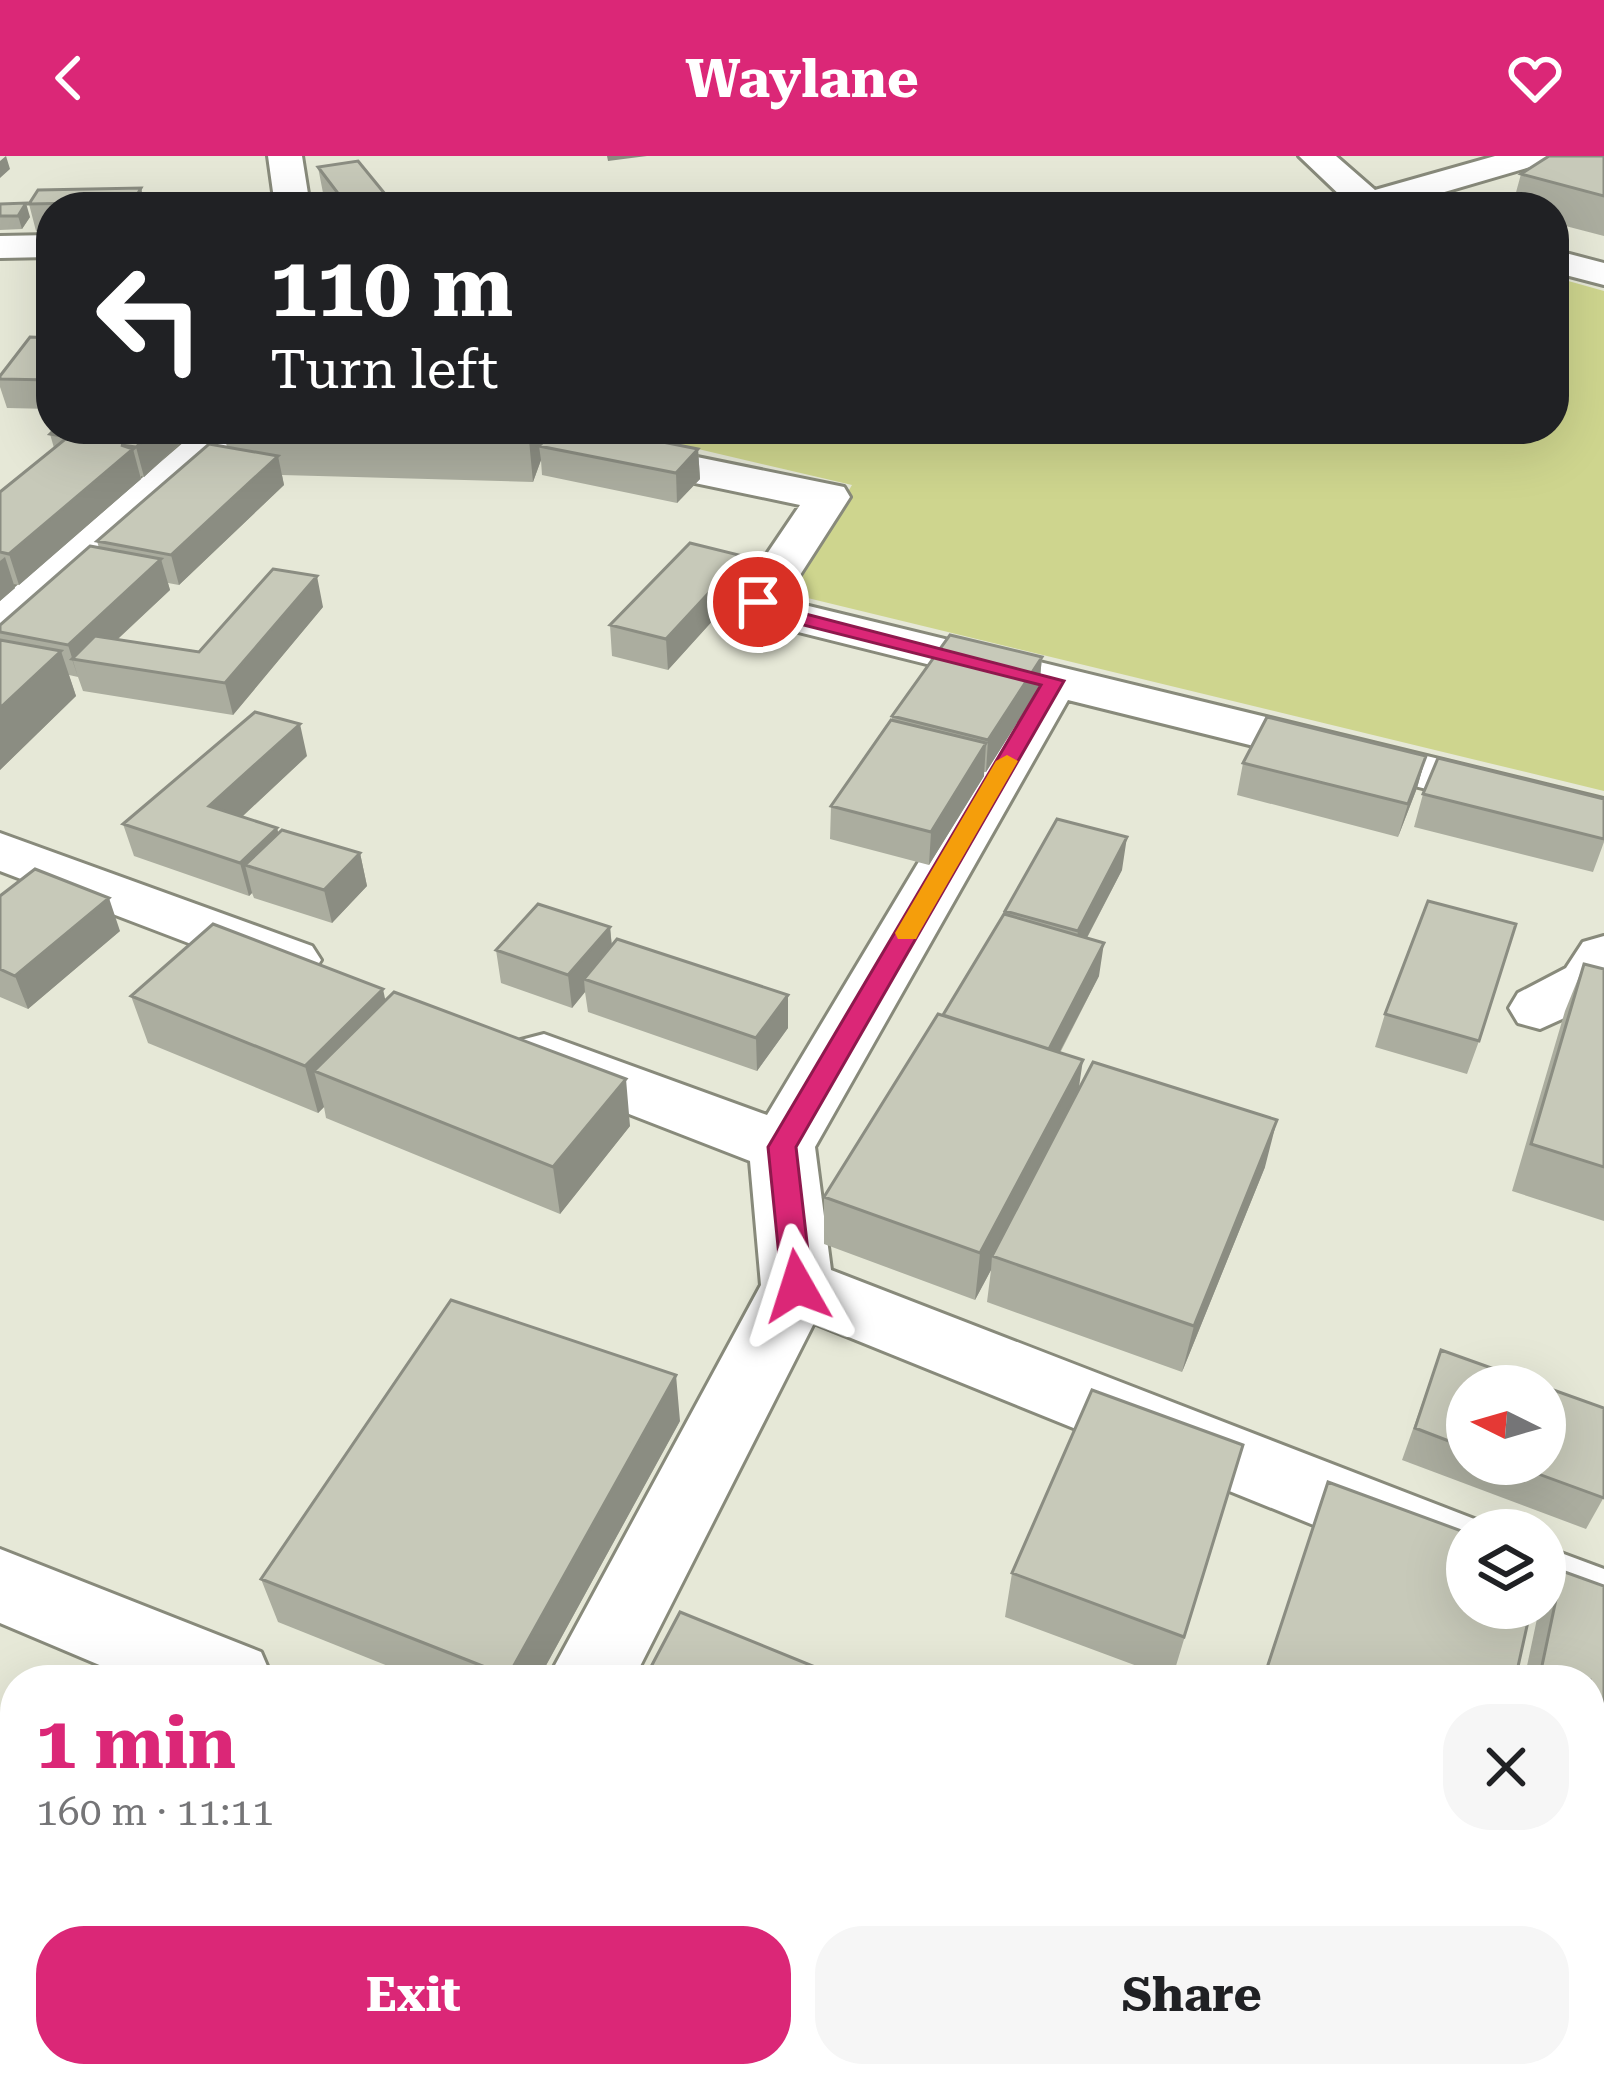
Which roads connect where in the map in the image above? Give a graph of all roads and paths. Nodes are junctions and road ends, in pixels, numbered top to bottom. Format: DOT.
graph roads {
  1 [pos="284,156"];
  2 [pos="1316,156"];
  3 [pos="1532,156"];
  4 [pos="291,192"];
  5 [pos="1350,192"];
  6 [pos="1407,192"];
  7 [pos="36,246"];
  8 [pos="0,247"];
  9 [pos="1569,265"];
  10 [pos="1604,274"];
  11 [pos="207,444"];
  12 [pos="571,444"];
  13 [pos="0,626"];
  14 [pos="1053,681"];
  15 [pos="1604,816"];
  16 [pos="0,851"];
  17 [pos="1604,956"];
  18 [pos="346,980"];
  19 [pos="1540,1008"];
  20 [pos="499,1039"];
  21 [pos="782,1147"];
  22 [pos="797,1286"];
  23 [pos="1446,1544"];
  24 [pos="0,1585"];
  25 [pos="1566,1592"];
  26 [pos="1604,1607"];
  27 [pos="195,1665"];
  28 [pos="598,1665"];
  1 -- 4 [label="street"];
  2 -- 5 [label="street"];
  3 -- 6 [label="street"];
  7 -- 8 [label="street"];
  9 -- 10 [label="street"];
  11 -- 13 [label="street"];
  12 -- 14 [label="street"];
  14 -- 15 [label="street"];
  14 -- 21 [label="street"];
  16 -- 18 [label="street"];
  17 -- 19 [label="street"];
  20 -- 21 [label="street"];
  21 -- 22 [label="street"];
  22 -- 23 [label="street"];
  22 -- 28 [label="street"];
  24 -- 27 [label="street"];
  25 -- 26 [label="street"];
}
